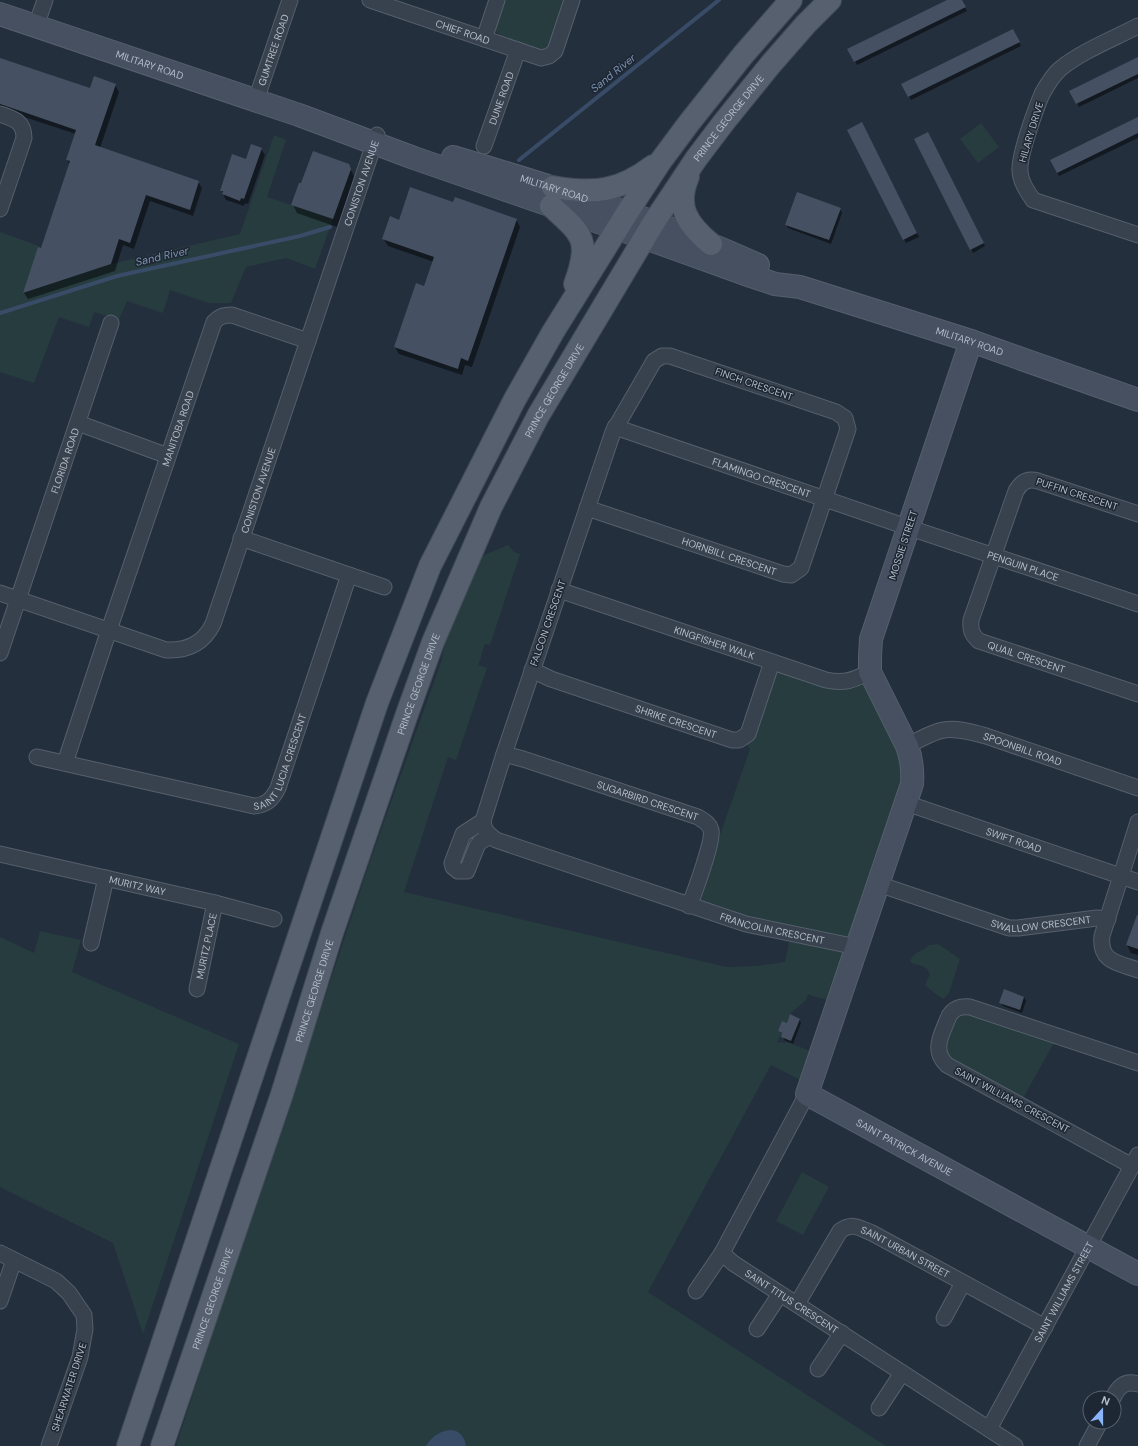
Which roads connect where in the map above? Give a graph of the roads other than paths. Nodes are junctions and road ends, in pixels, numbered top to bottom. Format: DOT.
graph roads {
  1 [pos="45,0"];
  2 [pos="290,0"];
  3 [pos="497,0"];
  4 [pos="572,0"];
  5 [pos="791,0"];
  6 [pos="830,0"];
  7 [pos="374,1"];
  8 [pos="0,14"];
  9 [pos="36,26"];
  10 [pos="1138,26"];
  11 [pos="484,39"];
  12 [pos="518,50"];
  13 [pos="256,100"];
  14 [pos="0,114"];
  15 [pos="376,140"];
  16 [pos="484,146"];
  17 [pos="696,159"];
  18 [pos="660,162"];
  19 [pos="552,197"];
  20 [pos="0,209"];
  21 [pos="622,221"];
  22 [pos="649,230"];
  23 [pos="1138,235"];
  24 [pos="711,244"];
  25 [pos="800,286"];
  26 [pos="111,323"];
  27 [pos="554,332"];
  28 [pos="308,341"];
  29 [pos="971,341"];
  30 [pos="1138,400"];
  31 [pos="78,423"];
  32 [pos="615,427"];
  33 [pos="168,456"];
  34 [pos="825,499"];
  35 [pos="587,508"];
  36 [pos="1138,514"];
  37 [pos="908,527"];
  38 [pos="241,538"];
  39 [pos="993,555"];
  40 [pos="349,575"];
  41 [pos="384,587"];
  42 [pos="559,590"];
  43 [pos="0,593"];
  44 [pos="18,599"];
  45 [pos="1138,604"];
  46 [pos="109,630"];
  47 [pos="0,653"];
  48 [pos="772,662"];
  49 [pos="532,670"];
  50 [pos="870,672"];
  51 [pos="1138,694"];
  52 [pos="907,746"];
  53 [pos="504,754"];
  54 [pos="38,757"];
  55 [pos="65,763"];
  56 [pos="1138,788"];
  57 [pos="906,803"];
  58 [pos="483,821"];
  59 [pos="1138,822"];
  60 [pos="490,836"];
  61 [pos="0,854"];
  62 [pos="1121,876"];
  63 [pos="106,878"];
  64 [pos="1138,882"];
  65 [pos="878,884"];
  66 [pos="215,903"];
  67 [pos="689,906"];
  68 [pos="274,919"];
  69 [pos="1108,919"];
  70 [pos="91,943"];
  71 [pos="857,947"];
  72 [pos="1138,970"];
  73 [pos="197,989"];
  74 [pos="1138,1063"];
  75 [pos="807,1094"];
  76 [pos="1135,1160"];
  77 [pos="1088,1247"];
  78 [pos="0,1253"];
  79 [pos="722,1253"];
  80 [pos="14,1260"];
  81 [pos="1138,1274"];
  82 [pos="963,1283"];
  83 [pos="696,1292"];
  84 [pos="780,1294"];
  85 [pos="0,1301"];
  86 [pos="797,1304"];
  87 [pos="944,1318"];
  88 [pos="1045,1327"];
  89 [pos="758,1329"];
  90 [pos="842,1333"];
  91 [pos="818,1369"];
  92 [pos="902,1373"];
  93 [pos="1138,1384"];
  94 [pos="1118,1390"];
  95 [pos="879,1408"];
  96 [pos="989,1429"];
  97 [pos="1096,1430"];
  98 [pos="49,1446"];
  99 [pos="128,1446"];
  100 [pos="162,1446"];
  101 [pos="1015,1446"];
  102 [pos="1087,1446"];
  1 -- 9 [label="street"];
  2 -- 13 [label="street, GUMTREE ROAD"];
  3 -- 11 [label="street"];
  4 -- 12 [label="street, CHIEF ROAD"];
  5 -- 18 [label="main road"];
  6 -- 17 [label="main road, PRINCE GEORGE DRIVE"];
  7 -- 11 [label="street, CHIEF ROAD"];
  8 -- 9 [label="street, MILITARY ROAD"];
  9 -- 13 [label="street, MILITARY ROAD"];
  10 -- 23 [label="street, HILARY DRIVE"];
  11 -- 12 [label="street, CHIEF ROAD"];
  12 -- 16 [label="street, DUNE ROAD"];
  13 -- 15 [label="street, MILITARY ROAD"];
  14 -- 20 [label="street"];
  15 -- 19 [label="street, MILITARY ROAD"];
  15 -- 28 [label="street, CONISTON AVENUE"];
  17 -- 22 [label="main road, PRINCE GEORGE DRIVE"];
  17 -- 24 [label="main road"];
  18 -- 19 [label="main road"];
  18 -- 21 [label="main road"];
  19 -- 21 [label="street, MILITARY ROAD"];
  19 -- 27 [label="main road"];
  21 -- 22 [label="street, MILITARY ROAD"];
  21 -- 27 [label="main road"];
  22 -- 24 [label="street, MILITARY ROAD"];
  22 -- 25 [label="street, MILITARY ROAD"];
  22 -- 100 [label="main road, PRINCE GEORGE DRIVE"];
  24 -- 25 [label="street, MILITARY ROAD"];
  25 -- 29 [label="street, MILITARY ROAD"];
  26 -- 31 [label="street, FLORIDA ROAD"];
  27 -- 99 [label="main road"];
  28 -- 33 [label="street, MANITOBA ROAD"];
  28 -- 38 [label="street, CONISTON AVENUE"];
  29 -- 30 [label="street, MILITARY ROAD"];
  29 -- 37 [label="street, MOSSIE STREET"];
  31 -- 33 [label="street"];
  31 -- 44 [label="street, FLORIDA ROAD"];
  32 -- 34 [label="street, FLAMINGO CRESCENT"];
  32 -- 34 [label="street, FINCH CRESCENT"];
  32 -- 35 [label="street, FALCON CRESCENT"];
  33 -- 46 [label="street, MANITOBA ROAD"];
  34 -- 35 [label="street, HORNBILL CRESCENT"];
  34 -- 37 [label="street, FLAMINGO CRESCENT"];
  35 -- 42 [label="street, FALCON CRESCENT"];
  36 -- 39 [label="street, PUFFIN CRESCENT"];
  37 -- 39 [label="street, PENGUIN PLACE"];
  37 -- 50 [label="street, MOSSIE STREET"];
  38 -- 40 [label="street"];
  38 -- 46 [label="street, CONISTON AVENUE"];
  39 -- 45 [label="street, PENGUIN PLACE"];
  39 -- 51 [label="street, QUAIL CRESCENT"];
  40 -- 41 [label="street"];
  40 -- 55 [label="street, SAINT LUCIA CRESCENT"];
  42 -- 48 [label="street, KINGFISHER WALK"];
  42 -- 49 [label="street, FALCON CRESCENT"];
  43 -- 44 [label="street, CONISTON AVENUE"];
  44 -- 46 [label="street, CONISTON AVENUE"];
  44 -- 47 [label="street, FLORIDA ROAD"];
  46 -- 55 [label="street"];
  48 -- 49 [label="street, SHRIKE CRESCENT"];
  48 -- 50 [label="street, KINGFISHER WALK"];
  49 -- 53 [label="street, FALCON CRESCENT"];
  50 -- 52 [label="street, MOSSIE STREET"];
  52 -- 56 [label="street, SPOONBILL ROAD"];
  52 -- 57 [label="street"];
  53 -- 58 [label="street, FALCON CRESCENT"];
  53 -- 67 [label="street, SUGARBIRD CRESCENT"];
  54 -- 55 [label="street, SAINT LUCIA CRESCENT"];
  57 -- 62 [label="street, SWIFT ROAD"];
  57 -- 65 [label="street"];
  58 -- 60 [label="street"];
  58 -- 60 [label="street"];
  59 -- 62 [label="street"];
  60 -- 67 [label="street, FRANCOLIN CRESCENT"];
  61 -- 63 [label="street, MURITZ WAY"];
  62 -- 64 [label="street, SWIFT ROAD"];
  62 -- 69 [label="street"];
  63 -- 66 [label="street, MURITZ WAY"];
  63 -- 70 [label="street"];
  65 -- 69 [label="street, SWALLOW CRESCENT"];
  65 -- 71 [label="street"];
  66 -- 68 [label="street, MURITZ WAY"];
  66 -- 73 [label="street, MURITZ PLACE"];
  67 -- 71 [label="street, FRANCOLIN CRESCENT"];
  69 -- 72 [label="street"];
  71 -- 75 [label="street"];
  74 -- 76 [label="street, SAINT WILLIAMS CRESCENT"];
  75 -- 77 [label="street, SAINT PATRICK AVENUE"];
  75 -- 79 [label="street"];
  76 -- 77 [label="street, SAINT WILLIAMS STREET"];
  77 -- 81 [label="street, SAINT PATRICK AVENUE"];
  77 -- 88 [label="street, SAINT WILLIAMS STREET"];
  78 -- 80 [label="street, SHEARWATER DRIVE"];
  79 -- 83 [label="street"];
  79 -- 84 [label="street, SAINT TITUS CRESCENT"];
  80 -- 85 [label="street"];
  80 -- 98 [label="street, SHEARWATER DRIVE"];
  82 -- 86 [label="street, SAINT URBAN STREET"];
  82 -- 87 [label="street"];
  82 -- 88 [label="street, SAINT URBAN STREET"];
  84 -- 86 [label="street, SAINT TITUS CRESCENT"];
  84 -- 89 [label="street"];
  86 -- 90 [label="street, SAINT TITUS CRESCENT"];
  88 -- 96 [label="street, SAINT WILLIAMS STREET"];
  90 -- 91 [label="street"];
  90 -- 92 [label="street, SAINT TITUS CRESCENT"];
  92 -- 95 [label="street"];
  92 -- 96 [label="street, SAINT TITUS CRESCENT"];
  93 -- 94 [label="street"];
  96 -- 101 [label="street, SAINT TITUS CRESCENT"];
  97 -- 102 [label="street"];
}
